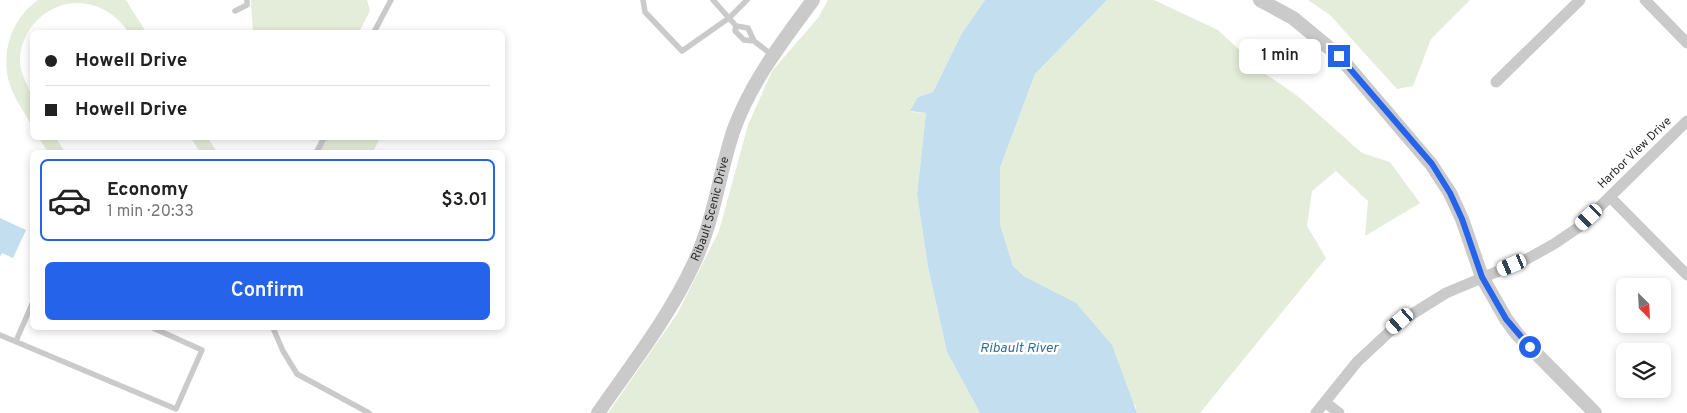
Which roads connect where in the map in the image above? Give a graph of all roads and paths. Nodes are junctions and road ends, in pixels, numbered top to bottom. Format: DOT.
graph roads {
  1 [pos="247,0"];
  2 [pos="391,0"];
  3 [pos="643,0"];
  4 [pos="713,0"];
  5 [pos="747,0"];
  6 [pos="813,0"];
  7 [pos="1260,0"];
  8 [pos="1580,0"];
  9 [pos="1645,0"];
  10 [pos="235,11"];
  11 [pos="729,18"];
  12 [pos="736,26"];
  13 [pos="375,30"];
  14 [pos="754,41"];
  15 [pos="1687,43"];
  16 [pos="772,55"];
  17 [pos="1496,82"];
  18 [pos="1687,121"];
  19 [pos="1610,197"];
  20 [pos="1687,275"];
  21 [pos="1482,277"];
  22 [pos="30,309"];
  23 [pos="157,330"];
  24 [pos="274,330"];
  25 [pos="0,335"];
  26 [pos="16,341"];
  27 [pos="1325,402"];
  28 [pos="369,413"];
  29 [pos="598,413"];
  30 [pos="1316,413"];
  31 [pos="1339,413"];
  32 [pos="1595,413"];
  1 -- 10 [label="lane"];
  2 -- 13 [label="lane"];
  3 -- 11 [label="lane"];
  4 -- 11 [label="lane"];
  5 -- 11 [label="lane"];
  6 -- 16 [label="street, Ribault Scenic Drive"];
  7 -- 21 [label="street"];
  8 -- 17 [label="street"];
  9 -- 15 [label="street"];
  11 -- 12 [label="lane"];
  12 -- 14 [label="lane"];
  12 -- 14 [label="lane"];
  14 -- 16 [label="lane"];
  16 -- 29 [label="street, Ribault Scenic Drive"];
  18 -- 19 [label="street, Harbor View Drive"];
  19 -- 20 [label="street"];
  19 -- 21 [label="street, Harbor View Drive"];
  21 -- 27 [label="street, Harbor View Drive"];
  21 -- 32 [label="street"];
  22 -- 26 [label="lane"];
  23 -- 26 [label="lane"];
  24 -- 28 [label="lane"];
  25 -- 26 [label="lane"];
  27 -- 30 [label="street, Harbor View Drive"];
  27 -- 31 [label="street"];
}
